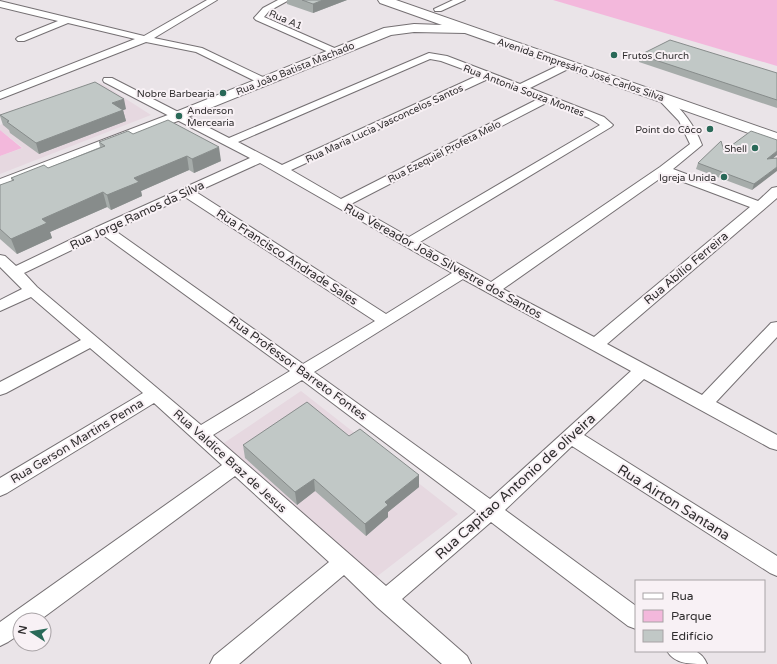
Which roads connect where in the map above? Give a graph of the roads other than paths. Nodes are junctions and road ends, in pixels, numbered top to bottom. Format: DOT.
graph roads {
  1 [pos="213,0"];
  2 [pos="285,0"];
  3 [pos="385,0"];
  4 [pos="411,0"];
  5 [pos="462,0"];
  6 [pos="0,4"];
  7 [pos="23,9"];
  8 [pos="438,9"];
  9 [pos="423,14"];
  10 [pos="6,15"];
  11 [pos="68,20"];
  12 [pos="392,23"];
  13 [pos="466,29"];
  14 [pos="21,39"];
  15 [pos="145,39"];
  16 [pos="336,52"];
  17 [pos="570,64"];
  18 [pos="486,76"];
  19 [pos="108,80"];
  20 [pos="263,81"];
  21 [pos="521,88"];
  22 [pos="0,96"];
  23 [pos="663,98"];
  24 [pos="546,99"];
  25 [pos="178,116"];
  26 [pos="777,125"];
  27 [pos="777,138"];
  28 [pos="229,142"];
  29 [pos="260,158"];
  30 [pos="282,170"];
  31 [pos="664,170"];
  32 [pos="0,185"];
  33 [pos="777,191"];
  34 [pos="187,192"];
  35 [pos="341,204"];
  36 [pos="760,206"];
  37 [pos="104,229"];
  38 [pos="410,242"];
  39 [pos="0,259"];
  40 [pos="15,272"];
  41 [pos="463,272"];
  42 [pos="492,289"];
  43 [pos="32,290"];
  44 [pos="0,306"];
  45 [pos="386,321"];
  46 [pos="777,327"];
  47 [pos="91,341"];
  48 [pos="595,345"];
  49 [pos="643,370"];
  50 [pos="303,371"];
  51 [pos="0,389"];
  52 [pos="154,394"];
  53 [pos="705,404"];
  54 [pos="200,434"];
  55 [pos="572,437"];
  56 [pos="777,443"];
  57 [pos="235,466"];
  58 [pos="0,488"];
  59 [pos="491,510"];
  60 [pos="343,563"];
  61 [pos="777,566"];
  62 [pos="385,600"];
  63 [pos="33,612"];
  64 [pos="635,618"];
  65 [pos="12,627"];
  66 [pos="0,636"];
  67 [pos="679,652"];
  68 [pos="457,663"];
  69 [pos="222,664"];
  70 [pos="695,664"];
  1 -- 15 [label="street"];
  2 -- 16 [label="street, Rua A1"];
  3 -- 9 [label="main road, Avenida Empresário José Carlos Silva"];
  3 -- 12 [label="main road"];
  4 -- 8 [label="main road, Avenida Empresário José Carlos Silva"];
  5 -- 8 [label="street"];
  6 -- 7 [label="street"];
  7 -- 10 [label="street"];
  7 -- 11 [label="street"];
  8 -- 9 [label="main road, Rua João Batista Machado"];
  8 -- 26 [label="main road, Avenida Empresário José Carlos Silva"];
  9 -- 12 [label="main road, Rua João Batista Machado"];
  9 -- 13 [label="main road, Avenida Empresário José Carlos Silva"];
  11 -- 14 [label="street"];
  11 -- 15 [label="street"];
  12 -- 13 [label="main road"];
  12 -- 16 [label="main road, Rua João Batista Machado"];
  13 -- 17 [label="main road, Avenida Empresário José Carlos Silva"];
  15 -- 20 [label="street"];
  15 -- 22 [label="street"];
  16 -- 20 [label="main road, Rua João Batista Machado"];
  17 -- 21 [label="street"];
  17 -- 23 [label="main road, Avenida Empresário José Carlos Silva"];
  18 -- 21 [label="street, Rua Antonia Souza Montes"];
  18 -- 28 [label="street, Rua Antonia Souza Montes"];
  18 -- 30 [label="street, Rua Maria Lucia Vasconcelos Santos"];
  19 -- 25 [label="street, Rua Vereador João Silvestre dos Santos"];
  20 -- 25 [label="main road, Rua João Batista Machado"];
  21 -- 24 [label="street, Rua Antonia Souza Montes"];
  23 -- 27 [label="main road, Avenida Empresário José Carlos Silva"];
  23 -- 31 [label="street"];
  24 -- 35 [label="street, Rua Ezequiel Profeta Melo"];
  24 -- 38 [label="street, Rua Antonia Souza Montes"];
  25 -- 28 [label="street, Rua Vereador João Silvestre dos Santos"];
  25 -- 32 [label="main road, Rua João Batista Machado"];
  28 -- 29 [label="street, Rua Vereador João Silvestre dos Santos"];
  29 -- 30 [label="street, Rua Vereador João Silvestre dos Santos"];
  29 -- 34 [label="street, Rua Jorge Ramos da Silva"];
  30 -- 35 [label="street, Rua Vereador João Silvestre dos Santos"];
  31 -- 36 [label="street"];
  31 -- 42 [label="street"];
  33 -- 36 [label="street, Rua Abílio Ferreira"];
  34 -- 37 [label="street, Rua Jorge Ramos da Silva"];
  34 -- 45 [label="street, Rua Francisco Andrade Sales"];
  35 -- 38 [label="street, Rua Vereador João Silvestre dos Santos"];
  36 -- 48 [label="street, Rua Abílio Ferreira"];
  37 -- 40 [label="street, Rua Jorge Ramos da Silva"];
  37 -- 50 [label="street, Rua Professor Barreto Fontes"];
  38 -- 41 [label="street, Rua Vereador João Silvestre dos Santos"];
  39 -- 40 [label="street, Rua Valdice Braz de Jesus"];
  40 -- 43 [label="street, Rua Valdice Braz de Jesus"];
  41 -- 42 [label="street, Rua Vereador João Silvestre dos Santos"];
  41 -- 45 [label="street"];
  42 -- 48 [label="street, Rua Vereador João Silvestre dos Santos"];
  43 -- 44 [label="street"];
  43 -- 47 [label="street, Rua Valdice Braz de Jesus"];
  45 -- 50 [label="street"];
  46 -- 53 [label="street"];
  47 -- 51 [label="street"];
  47 -- 52 [label="street, Rua Valdice Braz de Jesus"];
  48 -- 49 [label="street, Rua Vereador João Silvestre dos Santos"];
  49 -- 53 [label="street, Rua Vereador João Silvestre dos Santos"];
  49 -- 55 [label="street, Rua Capitao Antonio de oliveira"];
  50 -- 54 [label="street"];
  50 -- 59 [label="street, Rua Professor Barreto Fontes"];
  52 -- 54 [label="street, Rua Valdice Braz de Jesus"];
  52 -- 58 [label="street, Rua Gerson Martins Penna"];
  53 -- 56 [label="street, Rua Vereador João Silvestre dos Santos"];
  54 -- 57 [label="street, Rua Valdice Braz de Jesus"];
  55 -- 59 [label="street, Rua Capitao Antonio de oliveira"];
  55 -- 61 [label="street, Rua Airton Santana"];
  57 -- 60 [label="street, Rua Valdice Braz de Jesus"];
  57 -- 63 [label="street"];
  59 -- 62 [label="street, Rua Capitao Antonio de oliveira"];
  59 -- 64 [label="street, Rua Professor Barreto Fontes"];
  60 -- 62 [label="street, Rua Valdice Braz de Jesus"];
  60 -- 69 [label="street"];
  62 -- 68 [label="street, Rua Valdice Braz de Jesus"];
  65 -- 66 [label="street"];
  67 -- 70 [label="street"];
}
